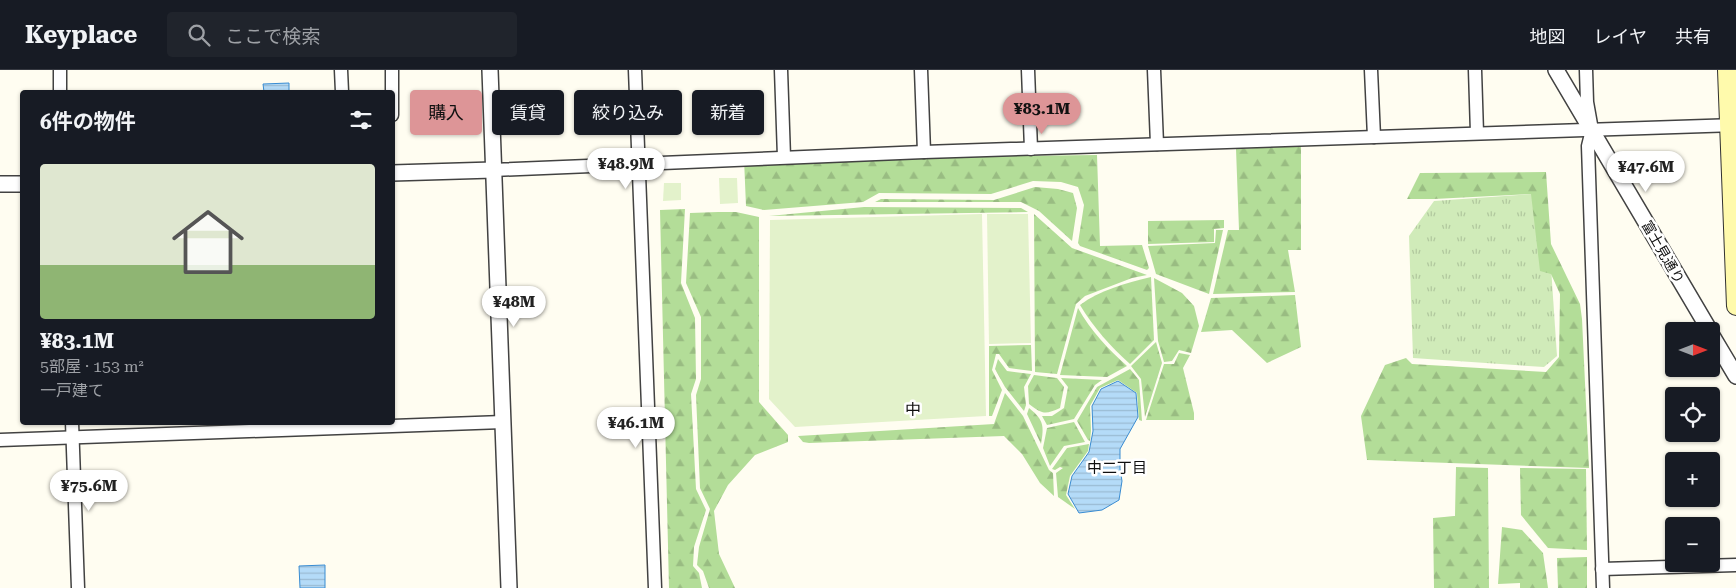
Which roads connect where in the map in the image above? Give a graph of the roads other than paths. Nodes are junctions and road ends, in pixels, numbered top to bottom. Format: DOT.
graph roads {
  1 [pos="60,70"];
  2 [pos="341,70"];
  3 [pos="392,70"];
  4 [pos="490,70"];
  5 [pos="635,70"];
  6 [pos="781,70"];
  7 [pos="921,70"];
  8 [pos="1028,70"];
  9 [pos="1154,70"];
  10 [pos="1371,70"];
  11 [pos="1475,70"];
  12 [pos="1556,70"];
  13 [pos="1586,70"];
  14 [pos="1727,70"];
  15 [pos="60,90"];
  16 [pos="342,90"];
  17 [pos="392,90"];
  18 [pos="1733,125"];
  19 [pos="1592,130"];
  20 [pos="1477,133"];
  21 [pos="1374,137"];
  22 [pos="1157,144"];
  23 [pos="1031,149"];
  24 [pos="924,152"];
  25 [pos="784,157"];
  26 [pos="639,165"];
  27 [pos="493,170"];
  28 [pos="395,173"];
  29 [pos="0,184"];
  30 [pos="20,184"];
  31 [pos="1736,306"];
  32 [pos="1704,322"];
  33 [pos="1720,350"];
  34 [pos="1736,376"];
  35 [pos="502,422"];
  36 [pos="395,424"];
  37 [pos="72,425"];
  38 [pos="355,425"];
  39 [pos="214,427"];
  40 [pos="120,429"];
  41 [pos="72,437"];
  42 [pos="0,440"];
  43 [pos="1736,565"];
  44 [pos="1602,569"];
  45 [pos="78,588"];
  46 [pos="509,588"];
  47 [pos="655,588"];
  48 [pos="1603,588"];
  1 -- 15 [label="street"];
  2 -- 16 [label="street"];
  3 -- 17 [label="street"];
  4 -- 27 [label="street"];
  5 -- 26 [label="street"];
  6 -- 25 [label="street"];
  7 -- 24 [label="street"];
  8 -- 23 [label="street"];
  9 -- 22 [label="street"];
  10 -- 21 [label="street"];
  11 -- 20 [label="street"];
  12 -- 19 [label="street, 富士見通り"];
  13 -- 19 [label="street"];
  14 -- 18 [label="main road"];
  18 -- 19 [label="street"];
  18 -- 31 [label="main road"];
  19 -- 20 [label="street"];
  19 -- 32 [label="street, 富士見通り"];
  19 -- 44 [label="street"];
  20 -- 21 [label="street"];
  21 -- 22 [label="street"];
  22 -- 23 [label="street"];
  23 -- 24 [label="street"];
  24 -- 25 [label="street"];
  25 -- 26 [label="street"];
  26 -- 27 [label="street"];
  26 -- 47 [label="street"];
  27 -- 28 [label="street"];
  27 -- 35 [label="street"];
  29 -- 30 [label="street"];
  33 -- 34 [label="street, 富士見通り"];
  35 -- 36 [label="street"];
  35 -- 46 [label="street"];
  37 -- 41 [label="street"];
  38 -- 39 [label="street"];
  39 -- 40 [label="street"];
  40 -- 41 [label="street"];
  41 -- 42 [label="street"];
  41 -- 45 [label="street"];
  43 -- 44 [label="street"];
  44 -- 48 [label="street"];
}
